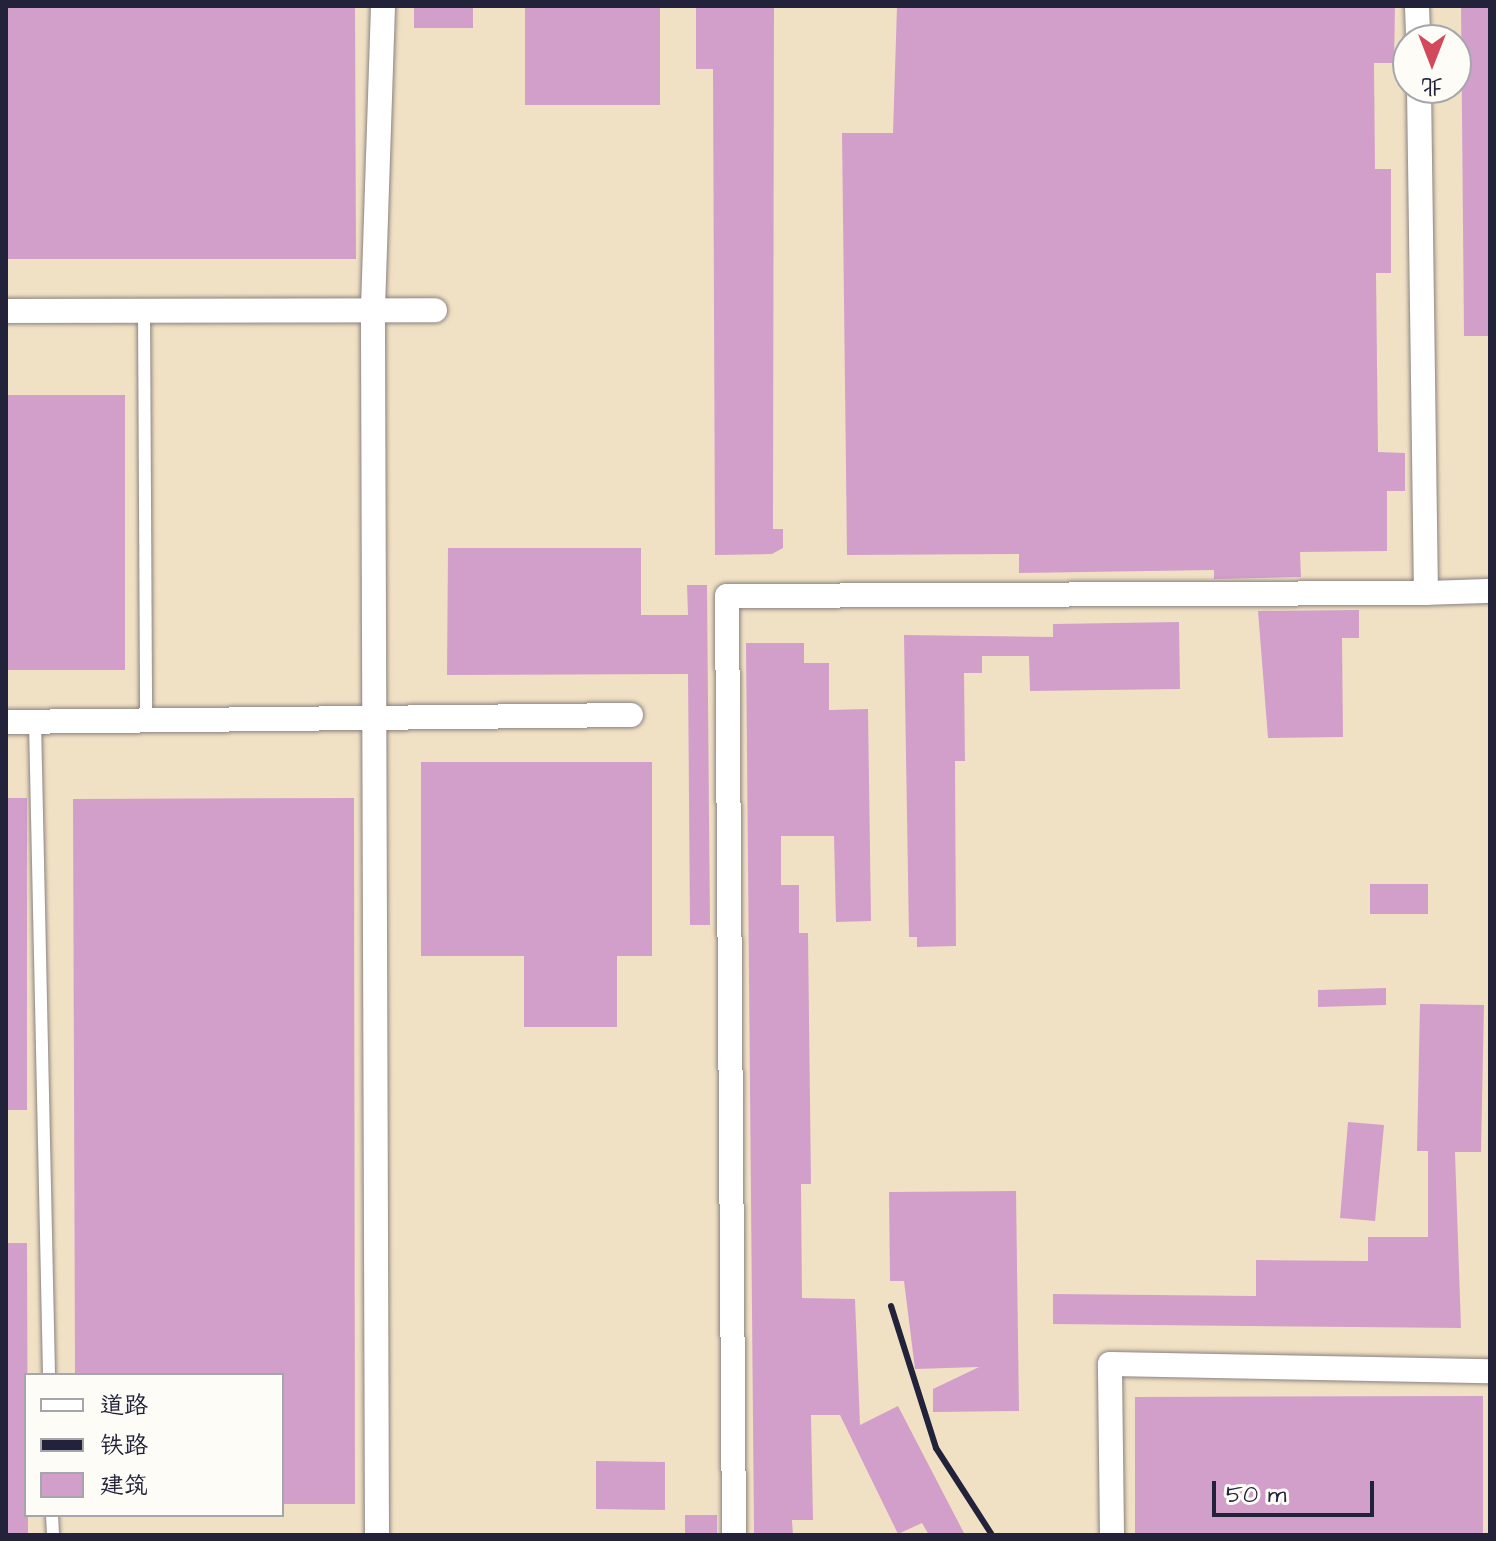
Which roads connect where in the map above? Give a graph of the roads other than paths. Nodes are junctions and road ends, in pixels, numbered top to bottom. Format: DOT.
graph roads {
  1 [pos="383,6"];
  2 [pos="1419,104"];
  3 [pos="373,308"];
  4 [pos="144,309"];
  5 [pos="435,310"];
  6 [pos="6,311"];
  7 [pos="1490,591"];
  8 [pos="1426,593"];
  9 [pos="631,715"];
  10 [pos="146,720"];
  11 [pos="374,721"];
  12 [pos="6,722"];
  13 [pos="35,722"];
  14 [pos="1490,1371"];
  15 [pos="49,1373"];
  16 [pos="377,1535"];
  17 [pos="734,1535"];
  18 [pos="1112,1535"];
  1 -- 3 [label="street"];
  2 -- 8 [label="street"];
  3 -- 4 [label="street"];
  3 -- 5 [label="street"];
  3 -- 11 [label="street"];
  4 -- 6 [label="street"];
  4 -- 10 [label="lane"];
  7 -- 8 [label="street"];
  8 -- 17 [label="street"];
  9 -- 11 [label="street"];
  10 -- 11 [label="street"];
  10 -- 13 [label="street"];
  11 -- 16 [label="street"];
  12 -- 13 [label="street"];
  13 -- 15 [label="lane"];
  14 -- 18 [label="street"];
}
